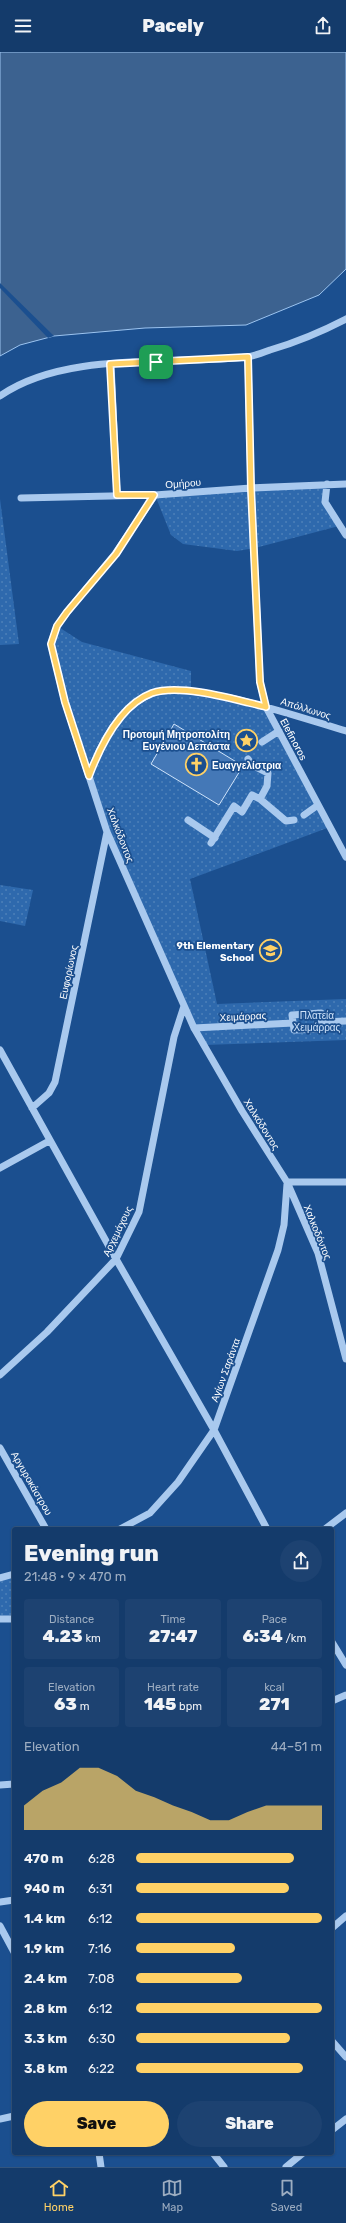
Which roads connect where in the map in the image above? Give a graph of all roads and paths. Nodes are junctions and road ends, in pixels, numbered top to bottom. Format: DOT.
graph roads {
  1 [pos="346,319"];
  2 [pos="248,357"];
  3 [pos="110,364"];
  4 [pos="0,396"];
  5 [pos="327,484"];
  6 [pos="346,484"];
  7 [pos="251,488"];
  8 [pos="117,495"];
  9 [pos="154,495"];
  10 [pos="21,498"];
  11 [pos="346,535"];
  12 [pos="266,707"];
  13 [pos="278,731"];
  14 [pos="346,731"];
  15 [pos="262,742"];
  16 [pos="248,759"];
  17 [pos="89,776"];
  18 [pos="260,800"];
  19 [pos="318,805"];
  20 [pos="304,815"];
  21 [pos="188,820"];
  22 [pos="294,820"];
  23 [pos="107,832"];
  24 [pos="346,857"];
  25 [pos="184,1006"];
  26 [pos="346,1021"];
  27 [pos="322,1022"];
  28 [pos="293,1023"];
  29 [pos="194,1028"];
  30 [pos="0,1050"];
  31 [pos="32,1108"];
  32 [pos="49,1141"];
  33 [pos="0,1168"];
  34 [pos="287,1182"];
  35 [pos="346,1182"];
  36 [pos="116,1260"];
  37 [pos="346,1359"];
  38 [pos="0,1375"];
  39 [pos="214,1430"];
  40 [pos="0,1448"];
  41 [pos="346,1512"];
  42 [pos="45,1527"];
  43 [pos="124,1527"];
  44 [pos="266,1527"];
  45 [pos="327,1527"];
  46 [pos="12,1575"];
  47 [pos="0,1578"];
  48 [pos="0,1619"];
  49 [pos="12,1620"];
  50 [pos="334,1645"];
  51 [pos="346,1665"];
  52 [pos="346,1696"];
  53 [pos="334,1700"];
  54 [pos="0,1784"];
  55 [pos="12,1784"];
  56 [pos="12,1900"];
  57 [pos="0,1902"];
  58 [pos="346,1916"];
  59 [pos="0,1926"];
  60 [pos="334,1926"];
  61 [pos="3,1937"];
  62 [pos="12,1949"];
  63 [pos="334,2043"];
  64 [pos="346,2058"];
  65 [pos="12,2116"];
  66 [pos="0,2119"];
  67 [pos="346,2119"];
  68 [pos="334,2128"];
  69 [pos="99,2155"];
  70 [pos="215,2155"];
  71 [pos="301,2155"];
  72 [pos="101,2167"];
  73 [pos="224,2167"];
  74 [pos="286,2167"];
  1 -- 2 [label="street"];
  2 -- 3 [label="street"];
  2 -- 7 [label="street, Elefinoros"];
  3 -- 4 [label="street"];
  3 -- 8 [label="street"];
  5 -- 6 [label="street, Ομήρου"];
  5 -- 7 [label="street, Ομήρου"];
  5 -- 11 [label="street"];
  7 -- 9 [label="street, Ομήρου"];
  7 -- 12 [label="street, Elefinoros"];
  8 -- 9 [label="street, Ομήρου"];
  8 -- 10 [label="street, Ομήρου"];
  9 -- 17 [label="street, Χαλκόδοντος"];
  12 -- 13 [label="street, Elefinoros"];
  12 -- 14 [label="street, Απόλλωνος"];
  12 -- 17 [label="street, Απόλλωνος"];
  13 -- 15 [label="street"];
  13 -- 19 [label="street, Elefinoros"];
  16 -- 18 [label="street"];
  17 -- 23 [label="street, Χαλκόδοντος"];
  18 -- 21 [label="street"];
  18 -- 22 [label="street"];
  19 -- 20 [label="street"];
  19 -- 24 [label="street, Elefinoros"];
  23 -- 25 [label="street, Χαλκόδοντος"];
  23 -- 31 [label="street, Ευφορίωνος"];
  25 -- 29 [label="street, Χαλκόδοντος"];
  25 -- 36 [label="street, Αρχεμάχους"];
  26 -- 27 [label="street"];
  27 -- 28 [label="street"];
  27 -- 28 [label="street"];
  28 -- 29 [label="street, Χειμάρρας"];
  29 -- 34 [label="street, Χαλκόδοντος"];
  30 -- 31 [label="street"];
  31 -- 32 [label="street"];
  32 -- 33 [label="street"];
  32 -- 36 [label="street"];
  34 -- 35 [label="street"];
  34 -- 37 [label="street, Χαλκοδόντος"];
  34 -- 39 [label="street, Αγίων Σαράντα"];
  36 -- 38 [label="street, Αρχεμάχους"];
  36 -- 39 [label="street"];
  39 -- 43 [label="street, Αγίων Σαράντα"];
  39 -- 44 [label="street"];
  40 -- 42 [label="street, Αργυροκάστρου"];
  41 -- 45 [label="street"];
  46 -- 47 [label="street"];
  48 -- 49 [label="street"];
  50 -- 51 [label="street"];
  52 -- 53 [label="street"];
  54 -- 55 [label="street"];
  56 -- 57 [label="street"];
  58 -- 60 [label="street"];
  59 -- 61 [label="street"];
  61 -- 62 [label="street"];
  63 -- 64 [label="street"];
  65 -- 66 [label="street"];
  67 -- 68 [label="street"];
  69 -- 72 [label="street"];
  70 -- 73 [label="street"];
  71 -- 74 [label="street"];
}
